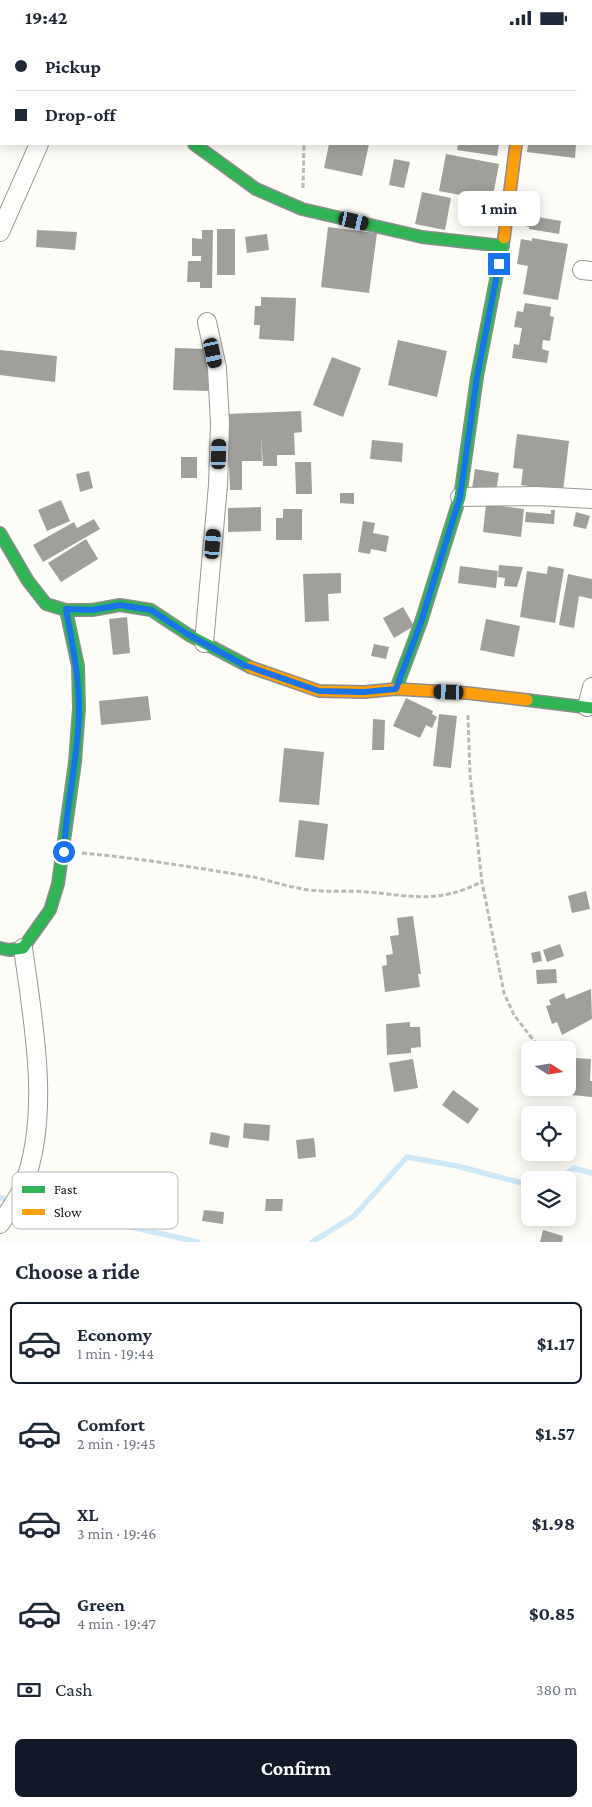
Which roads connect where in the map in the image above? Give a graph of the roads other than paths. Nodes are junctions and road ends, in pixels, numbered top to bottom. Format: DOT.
graph roads {
  1 [pos="39,145"];
  2 [pos="195,145"];
  3 [pos="516,145"];
  4 [pos="0,232"];
  5 [pos="503,246"];
  6 [pos="206,322"];
  7 [pos="460,497"];
  8 [pos="592,499"];
  9 [pos="0,533"];
  10 [pos="66,609"];
  11 [pos="204,643"];
  12 [pos="592,687"];
  13 [pos="396,689"];
  14 [pos="589,707"];
  15 [pos="0,948"];
  16 [pos="24,948"];
  17 [pos="27,1172"];
  18 [pos="12,1205"];
  19 [pos="0,1224"];
  1 -- 4 [label="street"];
  2 -- 5 [label="street"];
  3 -- 5 [label="street"];
  5 -- 7 [label="street"];
  6 -- 11 [label="street"];
  7 -- 8 [label="street"];
  7 -- 13 [label="street"];
  9 -- 10 [label="street"];
  10 -- 11 [label="street"];
  10 -- 16 [label="street"];
  11 -- 13 [label="street"];
  12 -- 14 [label="street"];
  13 -- 14 [label="street"];
  15 -- 16 [label="street"];
  16 -- 17 [label="street"];
  18 -- 19 [label="street"];
}
